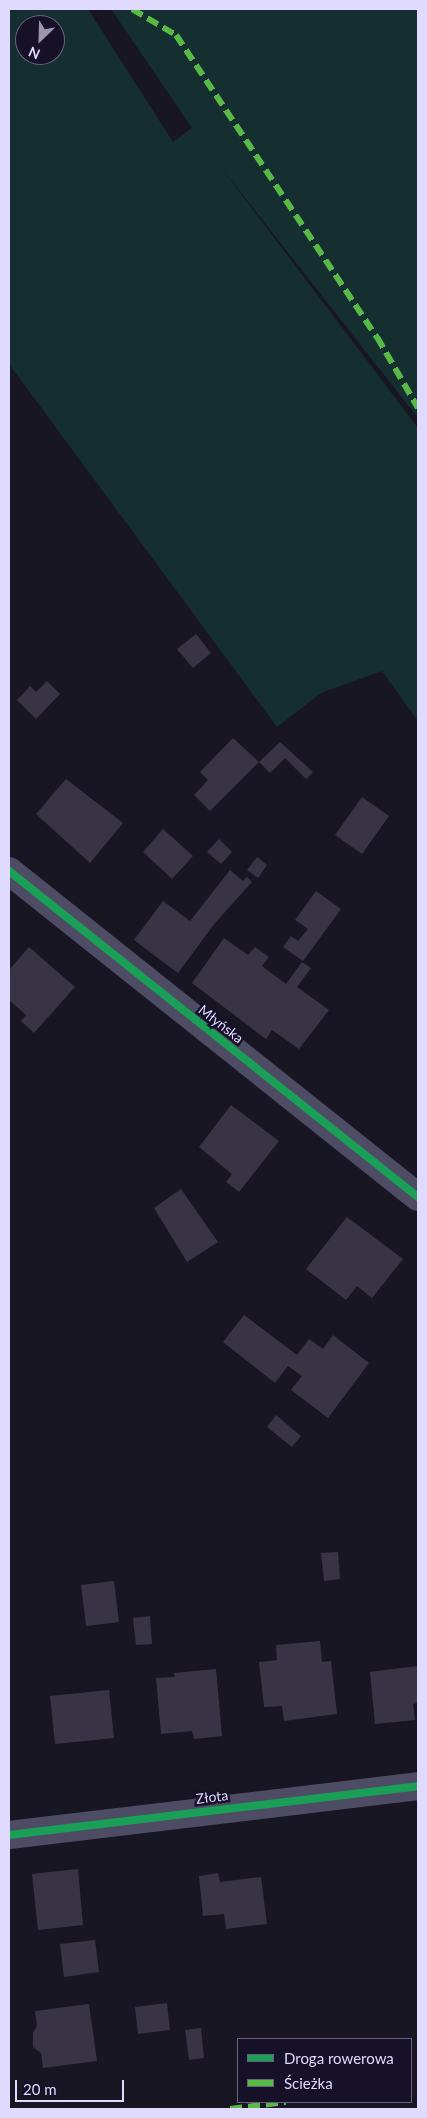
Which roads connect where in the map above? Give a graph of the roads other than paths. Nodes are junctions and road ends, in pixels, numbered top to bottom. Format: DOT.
graph roads {
  1 [pos="9,871"];
  2 [pos="418,1197"];
  3 [pos="418,1786"];
  4 [pos="9,1834"];
  1 -- 2 [label="street, Młyńska"];
  3 -- 4 [label="street, Złota"];
}
